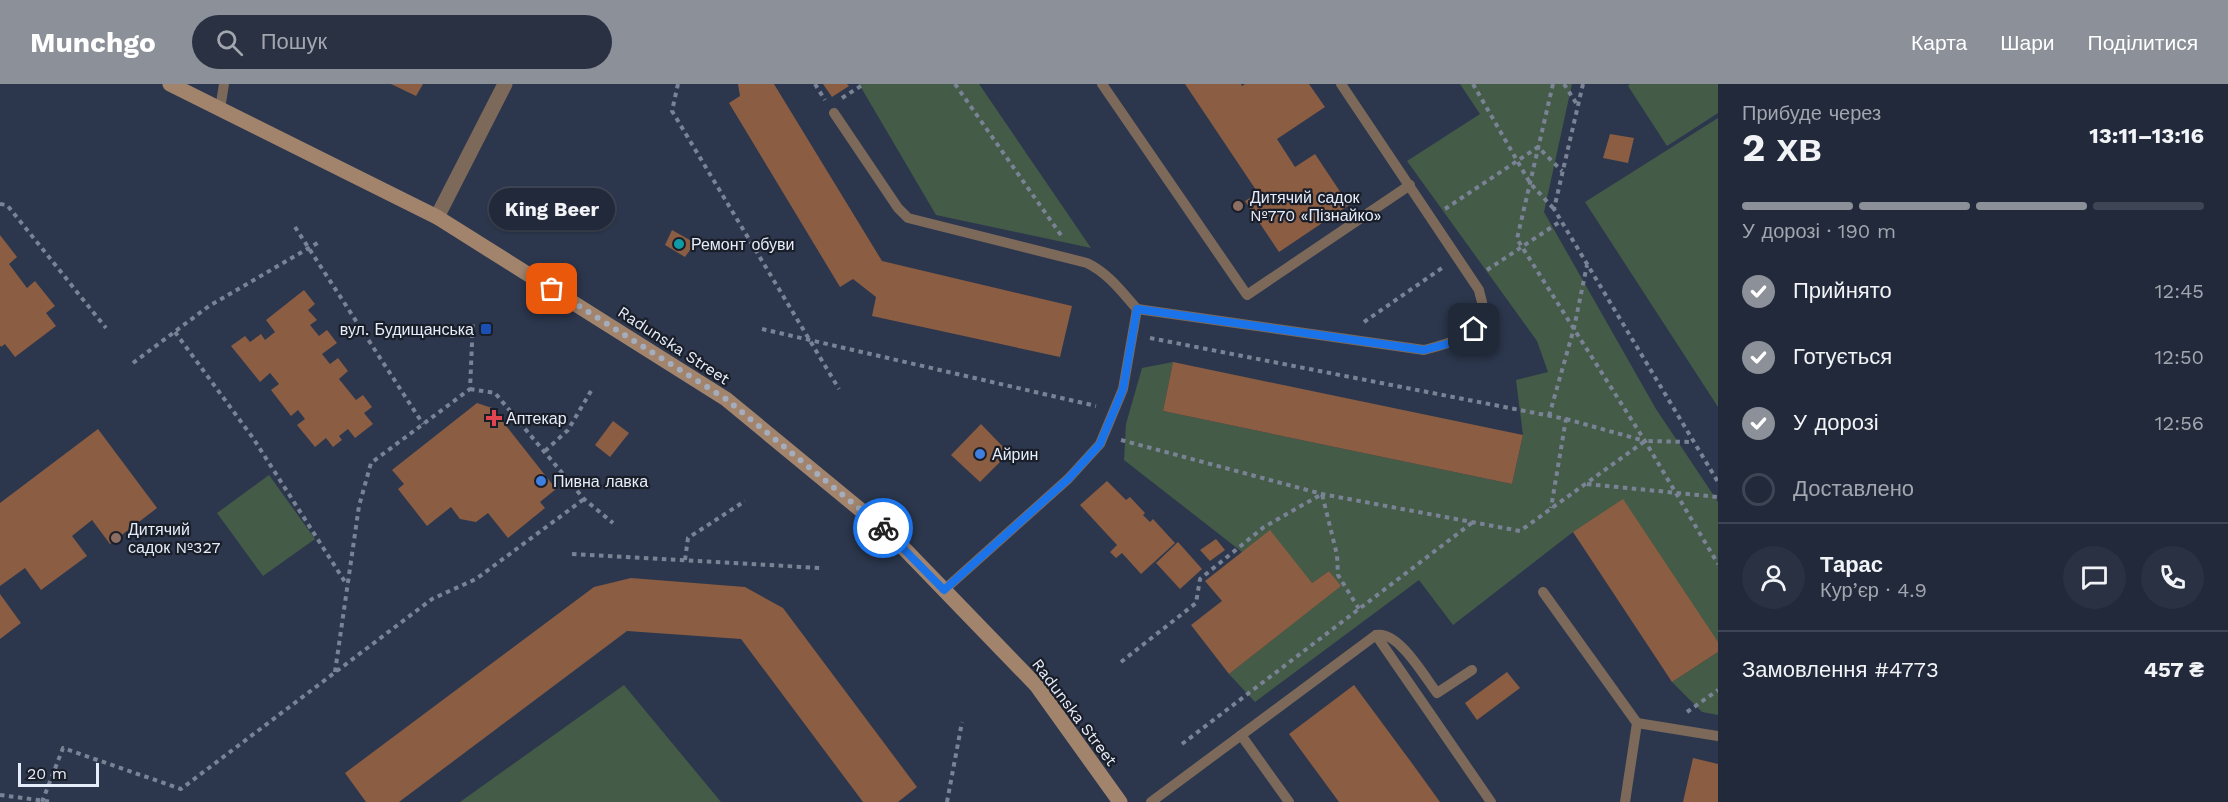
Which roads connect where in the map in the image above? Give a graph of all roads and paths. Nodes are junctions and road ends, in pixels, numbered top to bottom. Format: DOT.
graph roads {
  1 [pos="170,84"];
  2 [pos="224,84"];
  3 [pos="505,84"];
  4 [pos="678,84"];
  5 [pos="864,84"];
  6 [pos="955,84"];
  7 [pos="1101,84"];
  8 [pos="1341,84"];
  9 [pos="1473,84"];
  10 [pos="1553,84"];
  11 [pos="1564,84"];
  12 [pos="1583,84"];
  13 [pos="838,101"];
  14 [pos="1578,106"];
  15 [pos="220,109"];
  16 [pos="834,113"];
  17 [pos="1538,147"];
  18 [pos="1517,161"];
  19 [pos="1563,171"];
  20 [pos="1530,183"];
  21 [pos="1410,185"];
  22 [pos="0,204"];
  23 [pos="1554,209"];
  24 [pos="437,217"];
  25 [pos="1432,218"];
  26 [pos="1561,221"];
  27 [pos="295,227"];
  28 [pos="321,241"];
  29 [pos="1523,247"];
  30 [pos="308,248"];
  31 [pos="1458,257"];
  32 [pos="1079,261"];
  33 [pos="1587,265"];
  34 [pos="1472,280"];
  35 [pos="1137,309"];
  36 [pos="473,321"];
  37 [pos="106,328"];
  38 [pos="1574,328"];
  39 [pos="762,329"];
  40 [pos="175,332"];
  41 [pos="1132,336"];
  42 [pos="1341,338"];
  43 [pos="810,340"];
  44 [pos="133,363"];
  45 [pos="470,389"];
  46 [pos="839,389"];
  47 [pos="591,391"];
  48 [pos="1114,410"];
  49 [pos="1549,416"];
  50 [pos="1566,419"];
  51 [pos="423,424"];
  52 [pos="1104,434"];
  53 [pos="1645,441"];
  54 [pos="1693,442"];
  55 [pos="545,452"];
  56 [pos="1718,482"];
  57 [pos="1586,484"];
  58 [pos="1675,492"];
  59 [pos="1322,494"];
  60 [pos="1718,497"];
  61 [pos="584,499"];
  62 [pos="745,501"];
  63 [pos="1550,509"];
  64 [pos="1473,522"];
  65 [pos="613,523"];
  66 [pos="572,554"];
  67 [pos="685,560"];
  68 [pos="1718,564"];
  69 [pos="821,568"];
  70 [pos="347,585"];
  71 [pos="944,590"];
  72 [pos="1543,592"];
  73 [pos="1359,609"];
  74 [pos="1376,635"];
  75 [pos="1121,662"];
  76 [pos="1472,670"];
  77 [pos="335,672"];
  78 [pos="1718,690"];
  79 [pos="962,722"];
  80 [pos="1637,723"];
  81 [pos="1665,728"];
  82 [pos="1241,735"];
  83 [pos="1718,736"];
  84 [pos="1182,744"];
  85 [pos="0,795"];
  86 [pos="42,801"];
  87 [pos="53,802"];
  88 [pos="947,802"];
  89 [pos="1120,802"];
  90 [pos="1151,802"];
  91 [pos="1289,802"];
  92 [pos="1491,802"];
  93 [pos="1625,802"];
  1 -- 15 [label="main road, Radunska Street"];
  2 -- 15 [label="lane"];
  3 -- 24 [label="street"];
  4 -- 43 [label="path"];
  5 -- 13 [label="path"];
  6 -- 32 [label="path"];
  7 -- 21 [label="lane"];
  8 -- 21 [label="lane"];
  9 -- 18 [label="path"];
  10 -- 17 [label="path"];
  11 -- 14 [label="path"];
  12 -- 14 [label="path"];
  14 -- 19 [label="path"];
  15 -- 24 [label="main road, Radunska Street"];
  16 -- 32 [label="lane"];
  17 -- 18 [label="path"];
  17 -- 19 [label="path"];
  17 -- 20 [label="path"];
  18 -- 20 [label="path"];
  18 -- 25 [label="path"];
  19 -- 23 [label="path"];
  20 -- 23 [label="path"];
  20 -- 29 [label="path"];
  21 -- 25 [label="lane"];
  22 -- 37 [label="path"];
  23 -- 26 [label="path"];
  24 -- 71 [label="main road, Radunska Street"];
  25 -- 31 [label="lane"];
  26 -- 29 [label="path"];
  26 -- 33 [label="path"];
  27 -- 30 [label="path"];
  28 -- 30 [label="path"];
  29 -- 34 [label="path"];
  29 -- 38 [label="path"];
  30 -- 40 [label="path"];
  30 -- 51 [label="path"];
  31 -- 34 [label="lane"];
  31 -- 42 [label="path"];
  32 -- 35 [label="lane"];
  33 -- 38 [label="path"];
  33 -- 54 [label="path"];
  34 -- 42 [label="lane"];
  35 -- 41 [label="lane"];
  35 -- 42 [label="lane"];
  36 -- 45 [label="path"];
  38 -- 49 [label="path"];
  38 -- 53 [label="path"];
  39 -- 43 [label="path"];
  40 -- 44 [label="path"];
  40 -- 70 [label="path"];
  41 -- 48 [label="lane"];
  41 -- 49 [label="path"];
  43 -- 46 [label="path"];
  43 -- 48 [label="path"];
  45 -- 51 [label="path"];
  45 -- 55 [label="path"];
  47 -- 55 [label="path"];
  48 -- 52 [label="lane"];
  49 -- 50 [label="path"];
  50 -- 53 [label="path"];
  50 -- 63 [label="path"];
  51 -- 70 [label="path"];
  52 -- 59 [label="path"];
  52 -- 71 [label="lane"];
  53 -- 54 [label="path"];
  53 -- 57 [label="path"];
  53 -- 58 [label="path"];
  54 -- 56 [label="path"];
  55 -- 61 [label="path"];
  57 -- 58 [label="path"];
  57 -- 63 [label="path"];
  58 -- 60 [label="path"];
  58 -- 68 [label="path"];
  59 -- 64 [label="path"];
  59 -- 73 [label="path"];
  59 -- 75 [label="path"];
  61 -- 65 [label="path"];
  61 -- 77 [label="path"];
  62 -- 67 [label="path"];
  63 -- 64 [label="path"];
  64 -- 73 [label="path"];
  66 -- 67 [label="path"];
  67 -- 69 [label="path"];
  70 -- 77 [label="path"];
  71 -- 89 [label="main road, Radunska Street"];
  72 -- 80 [label="lane"];
  73 -- 84 [label="path"];
  74 -- 76 [label="lane"];
  74 -- 82 [label="lane"];
  74 -- 92 [label="lane"];
  77 -- 86 [label="path"];
  78 -- 81 [label="path"];
  79 -- 88 [label="path"];
  80 -- 81 [label="lane"];
  80 -- 93 [label="lane"];
  81 -- 83 [label="lane"];
  82 -- 90 [label="lane"];
  82 -- 91 [label="lane"];
  85 -- 86 [label="path"];
  86 -- 87 [label="path"];
}
